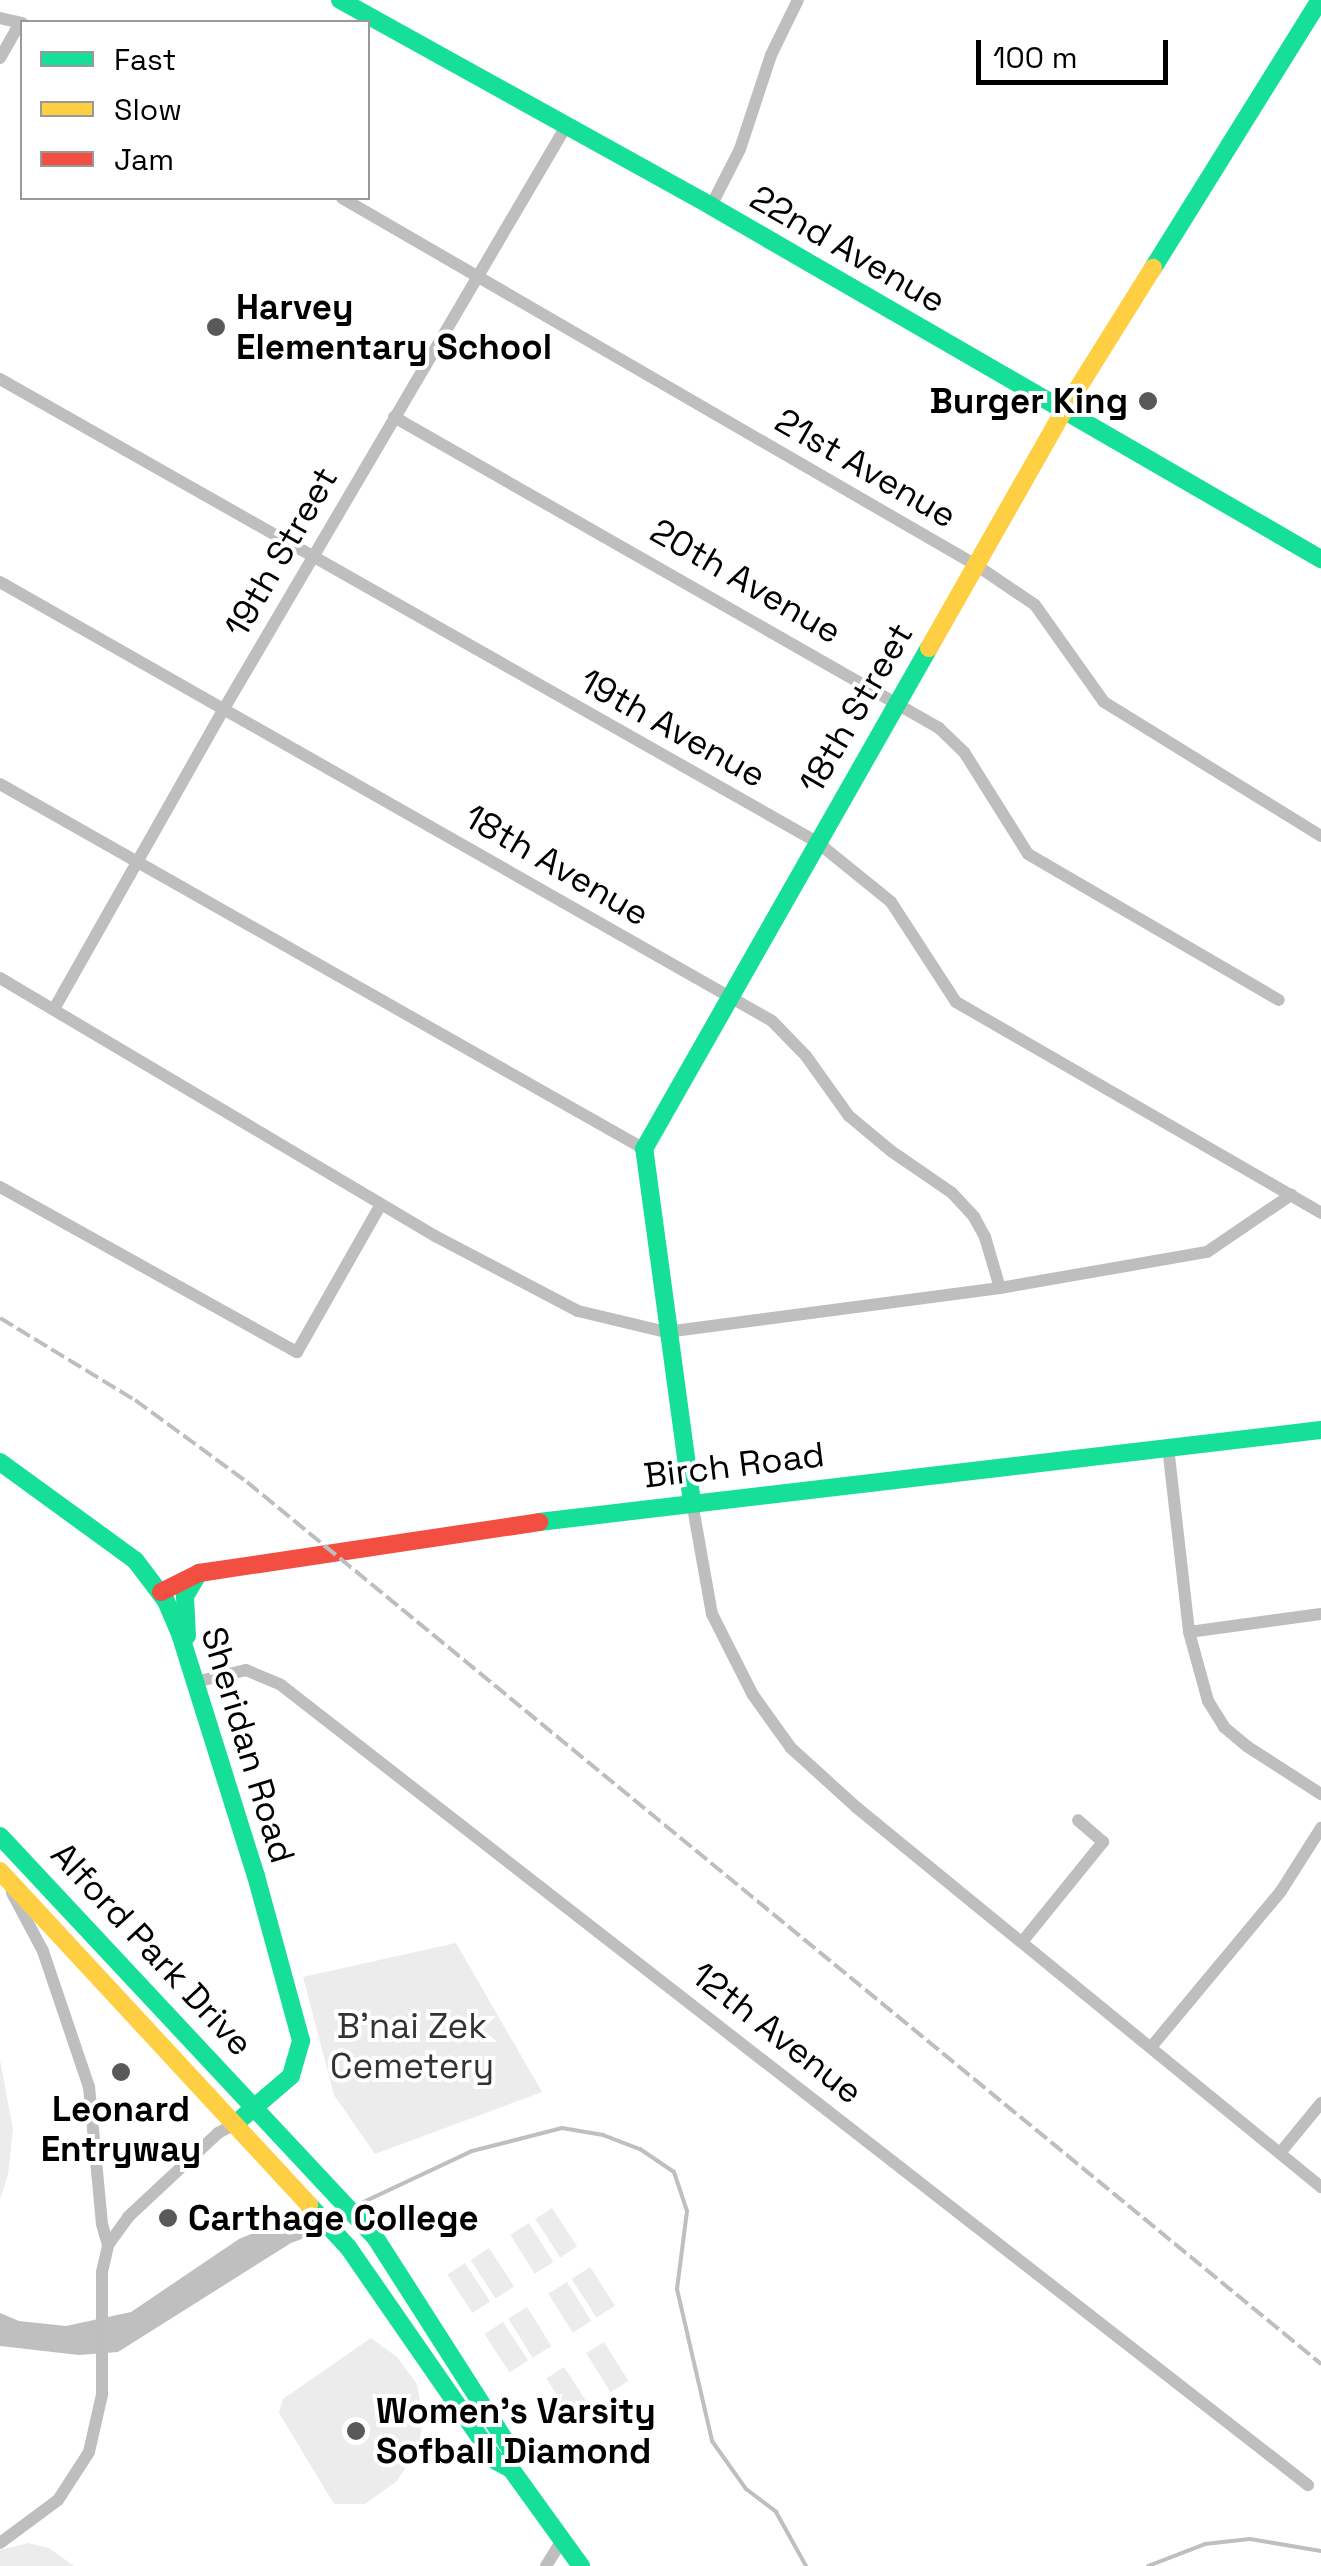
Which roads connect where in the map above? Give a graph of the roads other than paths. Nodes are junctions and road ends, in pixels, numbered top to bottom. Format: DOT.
graph roads {
  1 [pos="340,0"];
  2 [pos="798,0"];
  3 [pos="1320,0"];
  4 [pos="20,25"];
  5 [pos="0,58"];
  6 [pos="565,128"];
  7 [pos="346,200"];
  8 [pos="711,206"];
  9 [pos="476,274"];
  10 [pos="0,379"];
  11 [pos="1063,412"];
  12 [pos="394,416"];
  13 [pos="312,559"];
  14 [pos="1321,560"];
  15 [pos="976,565"];
  16 [pos="0,582"];
  17 [pos="898,701"];
  18 [pos="225,707"];
  19 [pos="0,784"];
  20 [pos="1321,836"];
  21 [pos="817,842"];
  22 [pos="136,861"];
  23 [pos="0,979"];
  24 [pos="728,997"];
  25 [pos="1279,1000"];
  26 [pos="54,1009"];
  27 [pos="644,1149"];
  28 [pos="0,1187"];
  29 [pos="1290,1195"];
  30 [pos="380,1206"];
  31 [pos="1321,1213"];
  32 [pos="1000,1288"];
  33 [pos="666,1332"];
  34 [pos="1321,1430"];
  35 [pos="1168,1447"];
  36 [pos="0,1462"];
  37 [pos="692,1502"];
  38 [pos="199,1572"];
  39 [pos="161,1592"];
  40 [pos="1321,1614"];
  41 [pos="1190,1632"];
  42 [pos="186,1651"];
  43 [pos="195,1682"];
  44 [pos="1321,1794"];
  45 [pos="1078,1820"];
  46 [pos="1321,1828"];
  47 [pos="0,1836"];
  48 [pos="0,1872"];
  49 [pos="1022,1942"];
  50 [pos="1152,2046"];
  51 [pos="1321,2103"];
  52 [pos="256,2106"];
  53 [pos="235,2124"];
  54 [pos="1280,2153"];
  55 [pos="1321,2187"];
  56 [pos="108,2246"];
  57 [pos="511,2469"];
  58 [pos="1308,2486"];
  59 [pos="562,2540"];
  60 [pos="0,2543"];
  61 [pos="546,2566"];
  62 [pos="581,2566"];
  1 -- 6 [label="street, 22nd Avenue"];
  2 -- 8 [label="street"];
  3 -- 11 [label="street, 18th Street"];
  4 -- 5 [label="street"];
  6 -- 8 [label="street, 22nd Avenue"];
  6 -- 9 [label="street, 19th Street"];
  7 -- 9 [label="street, 21st Avenue"];
  8 -- 11 [label="street, 22nd Avenue"];
  9 -- 12 [label="street, 19th Street"];
  9 -- 15 [label="street, 21st Avenue"];
  10 -- 13 [label="street, 19th Avenue"];
  11 -- 14 [label="street, 22nd Avenue"];
  11 -- 15 [label="street, 18th Street"];
  12 -- 13 [label="street, 19th Street"];
  12 -- 17 [label="street, 20th Avenue"];
  13 -- 18 [label="street, 19th Street"];
  13 -- 21 [label="street, 19th Avenue"];
  15 -- 17 [label="street, 18th Street"];
  15 -- 20 [label="street, 21st Avenue"];
  16 -- 18 [label="street, 18th Avenue"];
  17 -- 21 [label="street, 18th Street"];
  17 -- 25 [label="street, 20th Avenue"];
  18 -- 22 [label="street, 19th Street"];
  18 -- 24 [label="street, 18th Avenue"];
  19 -- 22 [label="street"];
  21 -- 24 [label="street, 18th Street"];
  21 -- 29 [label="street, 19th Avenue"];
  22 -- 26 [label="street, 19th Street"];
  22 -- 27 [label="street"];
  23 -- 26 [label="street"];
  24 -- 27 [label="street, 18th Street"];
  24 -- 32 [label="street, 18th Avenue"];
  26 -- 30 [label="street"];
  27 -- 33 [label="street"];
  28 -- 30 [label="street"];
  29 -- 31 [label="street, 19th Avenue"];
  29 -- 32 [label="street"];
  30 -- 33 [label="street"];
  32 -- 33 [label="street"];
  33 -- 37 [label="street"];
  34 -- 35 [label="street, Birch Road"];
  35 -- 37 [label="street, Birch Road"];
  35 -- 41 [label="street"];
  36 -- 39 [label="street, Sheridan Road"];
  37 -- 38 [label="street, Birch Road"];
  37 -- 49 [label="street"];
  38 -- 39 [label="street, Birch Road"];
  38 -- 42 [label="street"];
  39 -- 42 [label="street, Sheridan Road"];
  40 -- 41 [label="street"];
  41 -- 44 [label="street"];
  42 -- 43 [label="street, Sheridan Road"];
  43 -- 52 [label="street, Sheridan Road"];
  43 -- 58 [label="street, 12th Avenue"];
  45 -- 49 [label="street"];
  46 -- 50 [label="street"];
  47 -- 52 [label="street, Alford Park Drive"];
  48 -- 53 [label="street, Alford Park Drive"];
  48 -- 56 [label="street"];
  49 -- 50 [label="street"];
  50 -- 54 [label="street"];
  51 -- 54 [label="street"];
  52 -- 53 [label="street, Sheridan Road"];
  52 -- 57 [label="street"];
  53 -- 56 [label="street"];
  53 -- 57 [label="street"];
  54 -- 55 [label="street"];
  56 -- 60 [label="street"];
  57 -- 59 [label="street"];
  59 -- 61 [label="street"];
  59 -- 62 [label="street"];
}
